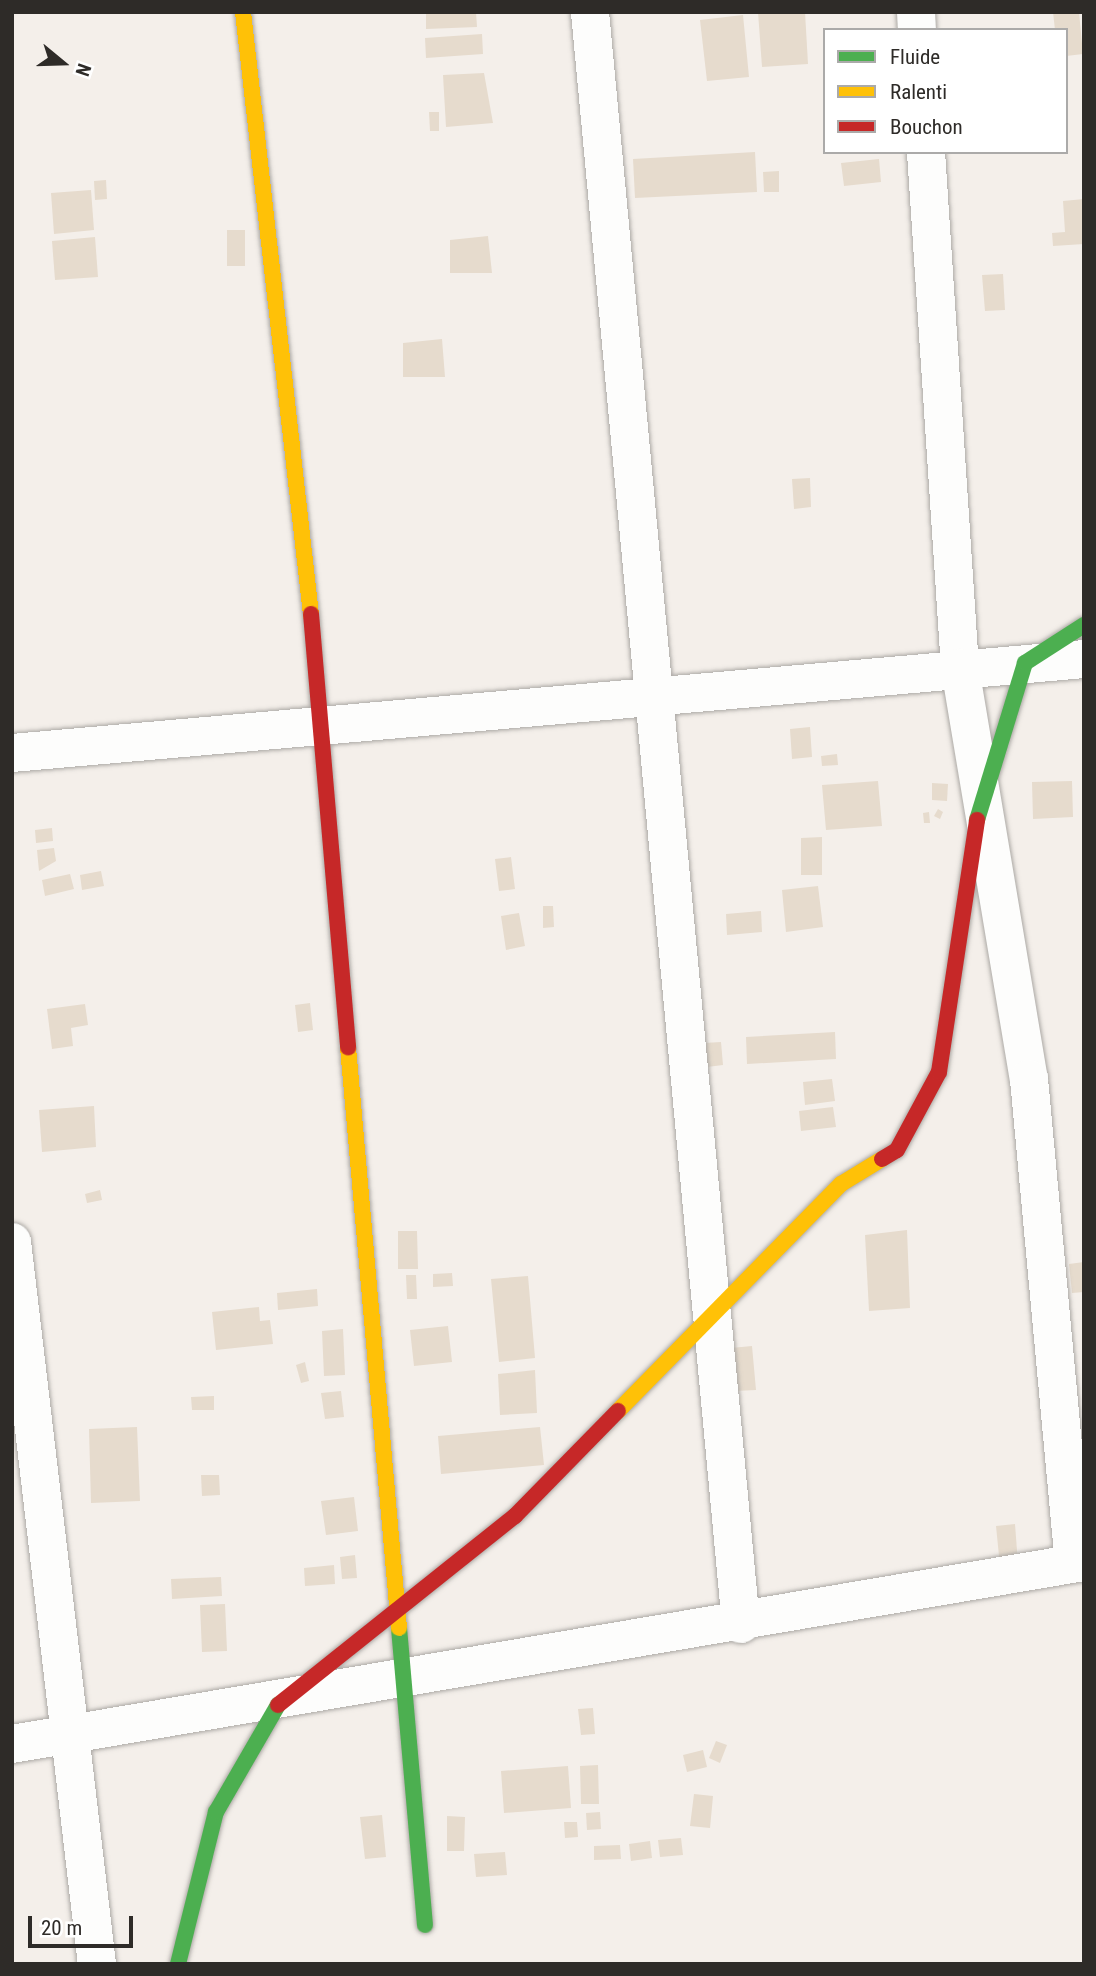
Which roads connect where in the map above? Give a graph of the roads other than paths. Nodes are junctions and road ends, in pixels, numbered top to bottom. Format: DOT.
graph roads {
  1 [pos="243,12"];
  2 [pos="590,12"];
  3 [pos="926,154"];
  4 [pos="1084,625"];
  5 [pos="1084,659"];
  6 [pos="1025,663"];
  7 [pos="960,668"];
  8 [pos="654,693"];
  9 [pos="320,722"];
  10 [pos="12,752"];
  11 [pos="981,795"];
  12 [pos="12,1242"];
  13 [pos="712,1312"];
  14 [pos="1079,1562"];
  15 [pos="398,1613"];
  16 [pos="741,1624"];
  17 [pos="404,1678"];
  18 [pos="282,1699"];
  19 [pos="67,1735"];
  20 [pos="12,1744"];
  21 [pos="425,1925"];
  22 [pos="97,1964"];
  23 [pos="178,1964"];
  1 -- 9 [label="street"];
  2 -- 8 [label="street"];
  3 -- 7 [label="street"];
  4 -- 6 [label="street"];
  5 -- 6 [label="street"];
  6 -- 7 [label="street"];
  6 -- 11 [label="street"];
  7 -- 8 [label="street"];
  7 -- 11 [label="street"];
  8 -- 9 [label="street"];
  8 -- 13 [label="street"];
  9 -- 10 [label="street"];
  9 -- 15 [label="street"];
  11 -- 13 [label="street"];
  11 -- 14 [label="street"];
  12 -- 19 [label="street"];
  13 -- 15 [label="street"];
  13 -- 16 [label="street"];
  14 -- 16 [label="street"];
  15 -- 17 [label="street"];
  15 -- 18 [label="street"];
  16 -- 17 [label="street"];
  17 -- 18 [label="street"];
  17 -- 21 [label="street"];
  18 -- 19 [label="street"];
  18 -- 23 [label="street"];
  19 -- 20 [label="street"];
  19 -- 22 [label="street"];
}
